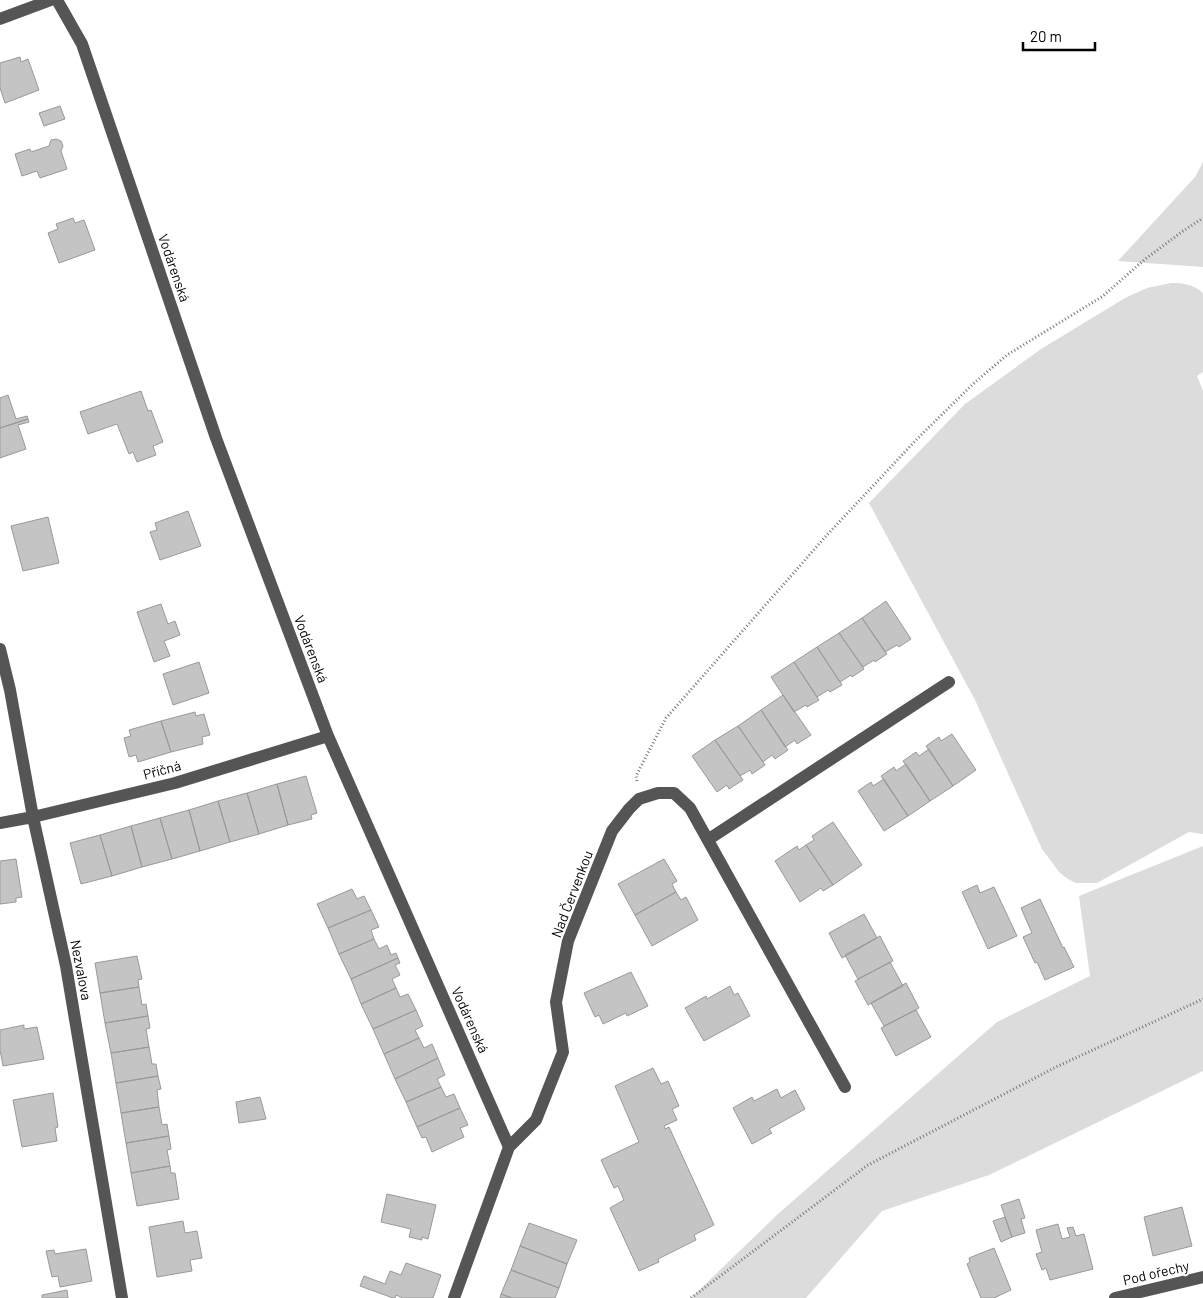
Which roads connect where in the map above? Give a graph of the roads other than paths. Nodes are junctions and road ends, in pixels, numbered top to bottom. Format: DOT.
graph roads {
  1 [pos="51,0"];
  2 [pos="57,0"];
  3 [pos="0,19"];
  4 [pos="0,649"];
  5 [pos="949,682"];
  6 [pos="328,736"];
  7 [pos="33,817"];
  8 [pos="0,823"];
  9 [pos="709,840"];
  10 [pos="845,1087"];
  11 [pos="510,1147"];
  12 [pos="1203,1277"];
  13 [pos="122,1298"];
  14 [pos="454,1298"];
  15 [pos="1115,1298"];
  1 -- 3 [label="street"];
  2 -- 6 [label="street, Vodárenská"];
  4 -- 7 [label="street, Nezvalova"];
  5 -- 9 [label="street"];
  6 -- 7 [label="street, Příčná"];
  6 -- 11 [label="street, Vodárenská"];
  7 -- 8 [label="street, Příčná"];
  7 -- 13 [label="street, Nezvalova"];
  9 -- 10 [label="street"];
  9 -- 11 [label="street, Nad Červenkou"];
  11 -- 14 [label="street"];
  12 -- 15 [label="street, Pod ořechy"];
}
